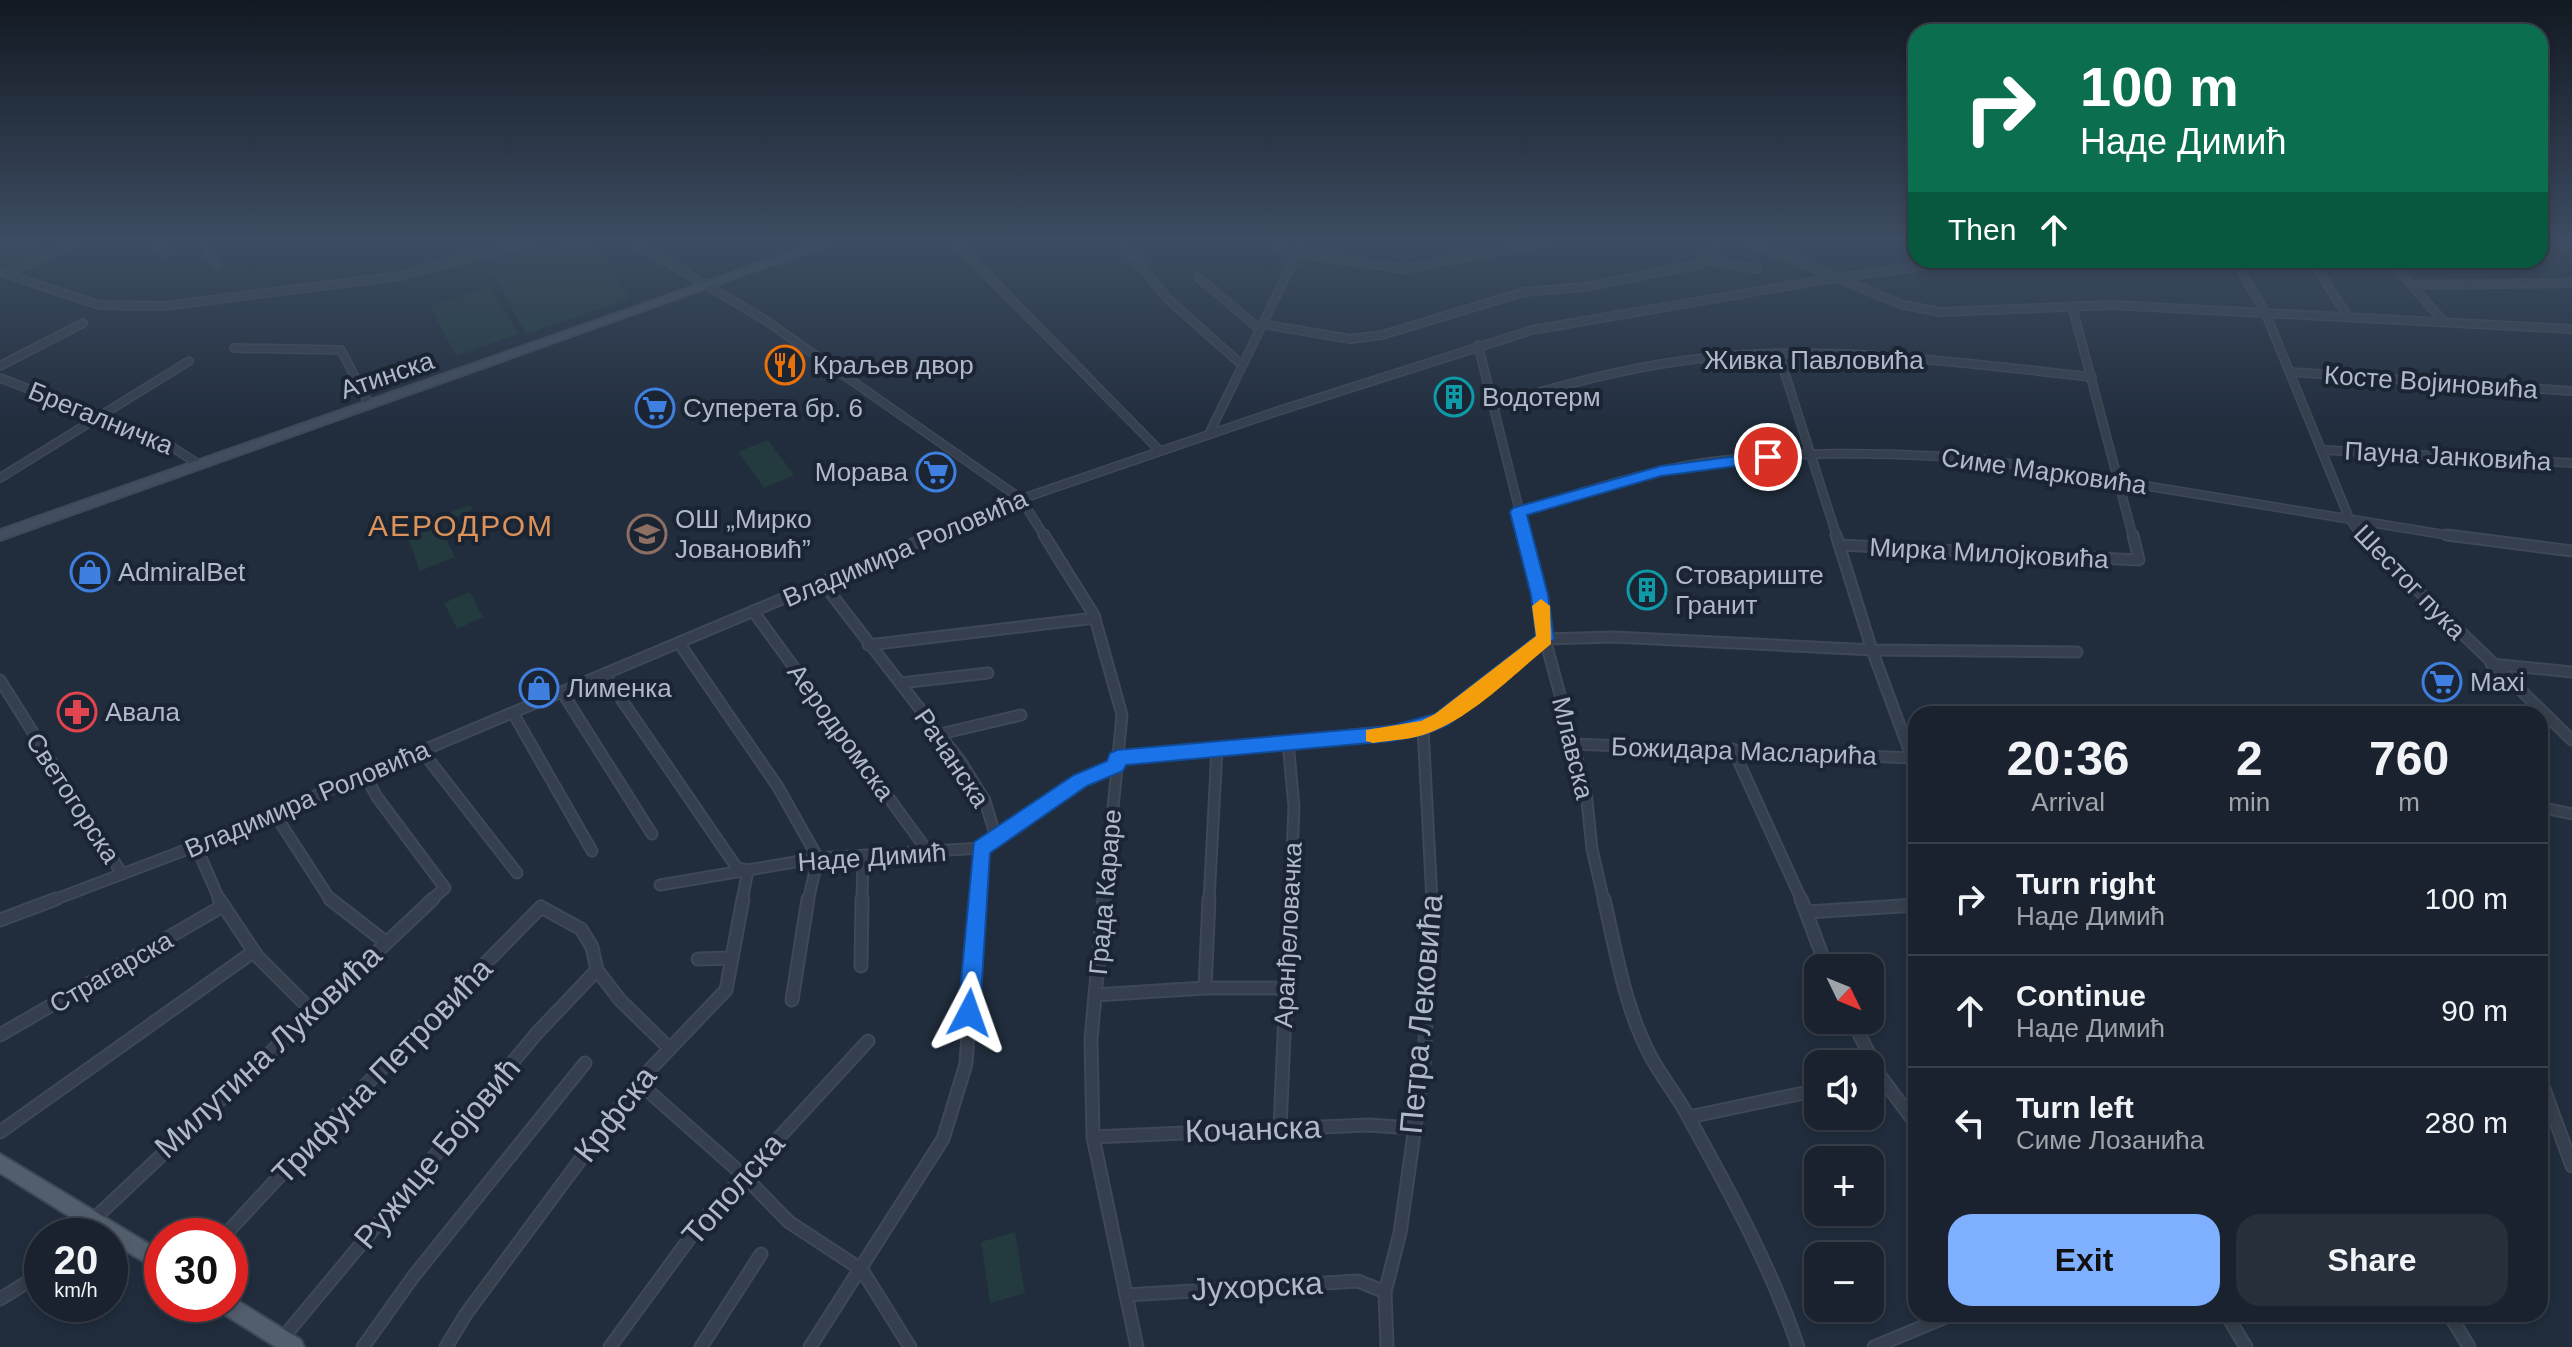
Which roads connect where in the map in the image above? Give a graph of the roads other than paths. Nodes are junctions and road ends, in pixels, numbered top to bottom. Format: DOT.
graph roads {
  1 [pos="96,304"];
  2 [pos="181,304"];
  3 [pos="658,304"];
  4 [pos="736,304"];
  5 [pos="1016,304"];
  6 [pos="1173,304"];
  7 [pos="1232,304"];
  8 [pos="1271,304"];
  9 [pos="1485,304"];
  10 [pos="1688,304"];
  11 [pos="1900,304"];
  12 [pos="2260,304"];
  13 [pos="2340,304"];
  14 [pos="2429,304"];
  15 [pos="2072,306"];
  16 [pos="2265,312"];
  17 [pos="2347,315"];
  18 [pos="2443,321"];
  19 [pos="83,323"];
  20 [pos="1260,326"];
  21 [pos="2572,329"];
  22 [pos="1478,345"];
  23 [pos="234,348"];
  24 [pos="1779,355"];
  25 [pos="189,361"];
  26 [pos="1241,364"];
  27 [pos="0,366"];
  28 [pos="2290,372"];
  29 [pos="2092,377"];
  30 [pos="0,378"];
  31 [pos="2572,391"];
  32 [pos="369,404"];
  33 [pos="1494,406"];
  34 [pos="98,415"];
  35 [pos="1209,434"];
  36 [pos="2324,450"];
  37 [pos="1160,451"];
  38 [pos="1813,454"];
  39 [pos="2572,463"];
  40 [pos="198,464"];
  41 [pos="0,478"];
  42 [pos="2118,480"];
  43 [pos="1021,499"];
  44 [pos="1518,512"];
  45 [pos="2349,518"];
  46 [pos="0,535"];
  47 [pos="1840,545"];
  48 [pos="2572,551"];
  49 [pos="822,582"];
  50 [pos="753,611"];
  51 [pos="1095,618"];
  52 [pos="1545,639"];
  53 [pos="679,643"];
  54 [pos="868,645"];
  55 [pos="1872,650"];
  56 [pos="2077,652"];
  57 [pos="2491,664"];
  58 [pos="2572,672"];
  59 [pos="988,673"];
  60 [pos="604,674"];
  61 [pos="0,680"];
  62 [pos="901,683"];
  63 [pos="562,692"];
  64 [pos="2536,706"];
  65 [pos="513,713"];
  66 [pos="1021,715"];
  67 [pos="2548,717"];
  68 [pos="1423,728"];
  69 [pos="940,734"];
  70 [pos="2572,740"];
  71 [pos="1288,742"];
  72 [pos="1573,744"];
  73 [pos="1908,745"];
  74 [pos="1217,748"];
  75 [pos="1733,749"];
  76 [pos="422,751"];
  77 [pos="1908,758"];
  78 [pos="1116,762"];
  79 [pos="365,775"];
  80 [pos="2548,809"];
  81 [pos="274,813"];
  82 [pos="2572,814"];
  83 [pos="652,834"];
  84 [pos="196,846"];
  85 [pos="981,848"];
  86 [pos="592,851"];
  87 [pos="929,853"];
  88 [pos="818,858"];
  89 [pos="863,858"];
  90 [pos="742,869"];
  91 [pos="517,873"];
  92 [pos="122,874"];
  93 [pos="660,885"];
  94 [pos="1908,906"];
  95 [pos="221,907"];
  96 [pos="1807,912"];
  97 [pos="0,920"];
  98 [pos="384,941"];
  99 [pos="253,952"];
  100 [pos="1822,954"];
  101 [pos="732,958"];
  102 [pos="698,959"];
  103 [pos="861,966"];
  104 [pos="597,970"];
  105 [pos="1205,988"];
  106 [pos="1285,988"];
  107 [pos="1095,995"];
  108 [pos="792,1000"];
  109 [pos="312,1011"];
  110 [pos="0,1035"];
  111 [pos="868,1041"];
  112 [pos="668,1047"];
  113 [pos="585,1063"];
  114 [pos="638,1082"];
  115 [pos="1884,1088"];
  116 [pos="1804,1093"];
  117 [pos="2548,1100"];
  118 [pos="1908,1115"];
  119 [pos="1689,1117"];
  120 [pos="1280,1128"];
  121 [pos="1413,1128"];
  122 [pos="0,1132"];
  123 [pos="1093,1137"];
  124 [pos="0,1163"];
  125 [pos="2572,1166"];
  126 [pos="743,1175"];
  127 [pos="84,1218"];
  128 [pos="107,1218"];
  129 [pos="241,1218"];
  130 [pos="761,1254"];
  131 [pos="862,1270"];
  132 [pos="24,1284"];
  133 [pos="1385,1292"];
  134 [pos="1126,1295"];
  135 [pos="0,1299"];
  136 [pos="248,1318"];
  137 [pos="1934,1322"];
  138 [pos="2231,1322"];
  139 [pos="2454,1322"];
  140 [pos="288,1343"];
  141 [pos="363,1347"];
  142 [pos="446,1347"];
  143 [pos="610,1347"];
  144 [pos="701,1347"];
  145 [pos="810,1347"];
  146 [pos="910,1347"];
  147 [pos="1137,1347"];
  148 [pos="1387,1347"];
  149 [pos="1798,1347"];
  150 [pos="1874,1347"];
  151 [pos="2246,1347"];
  152 [pos="2469,1347"];
  1 -- 2 [label="street"];
  3 -- 32 [label="street, Атинска"];
  4 -- 43 [label="street, Града Караре"];
  5 -- 37 [label="street"];
  6 -- 26 [label="street"];
  7 -- 20 [label="street"];
  8 -- 20 [label="street"];
  9 -- 20 [label="street"];
  10 -- 22 [label="street, Владимира Роловића"];
  11 -- 15 [label="street"];
  12 -- 16 [label="street, Шестог пука"];
  13 -- 17 [label="street"];
  14 -- 18 [label="street"];
  15 -- 16 [label="street"];
  15 -- 29 [label="street"];
  16 -- 17 [label="street"];
  16 -- 28 [label="street, Шестог пука"];
  17 -- 18 [label="street"];
  18 -- 21 [label="street"];
  19 -- 27 [label="street"];
  20 -- 26 [label="street"];
  22 -- 33 [label="street, Млавска"];
  22 -- 35 [label="street, Владимира Роловића"];
  23 -- 32 [label="street"];
  24 -- 29 [label="street, Живка Павловића"];
  24 -- 33 [label="street, Живка Павловића"];
  24 -- 38 [label="street"];
  25 -- 34 [label="street"];
  26 -- 35 [label="street"];
  28 -- 31 [label="street, Косте Војиновића"];
  28 -- 36 [label="street, Шестог пука"];
  29 -- 42 [label="street"];
  30 -- 34 [label="street, Брегалничка"];
  32 -- 40 [label="street, Атинска"];
  33 -- 44 [label="street, Млавска"];
  34 -- 40 [label="street, Брегалничка"];
  34 -- 41 [label="street"];
  35 -- 37 [label="street, Владимира Роловића"];
  36 -- 39 [label="street, Пауна Јанковића"];
  36 -- 45 [label="street, Шестог пука"];
  37 -- 43 [label="street, Владимира Роловића"];
  38 -- 42 [label="street, Симе Марковића"];
  38 -- 44 [label="street, Симе Марковића"];
  38 -- 47 [label="street"];
  40 -- 46 [label="street, Атинска"];
  42 -- 45 [label="street, Симе Марковића"];
  42 -- 47 [label="street, Мирка Милојковића"];
  43 -- 49 [label="street, Владимира Роловића"];
  43 -- 51 [label="street, Града Караре"];
  44 -- 52 [label="street, Млавска"];
  45 -- 48 [label="street, Симе Марковића"];
  45 -- 57 [label="street, Шестог пука"];
  47 -- 55 [label="street"];
  49 -- 50 [label="street, Владимира Роловића"];
  49 -- 54 [label="street, Рачанска"];
  50 -- 53 [label="street, Владимира Роловића"];
  50 -- 87 [label="street, Аеродромска"];
  51 -- 54 [label="street"];
  51 -- 78 [label="street, Града Караре"];
  52 -- 55 [label="street"];
  52 -- 68 [label="street, Наде Димић"];
  52 -- 72 [label="street, Млавска"];
  53 -- 60 [label="street, Владимира Роловића"];
  53 -- 88 [label="street"];
  54 -- 62 [label="street, Рачанска"];
  55 -- 56 [label="street"];
  55 -- 73 [label="street"];
  57 -- 58 [label="street"];
  57 -- 64 [label="street, Шестог пука"];
  59 -- 62 [label="street"];
  60 -- 63 [label="street, Владимира Роловића"];
  60 -- 90 [label="street"];
  61 -- 92 [label="street, Светогорска"];
  62 -- 69 [label="street, Рачанска"];
  63 -- 65 [label="street, Владимира Роловића"];
  63 -- 83 [label="street"];
  65 -- 76 [label="street, Владимира Роловића"];
  65 -- 86 [label="street"];
  66 -- 69 [label="street"];
  67 -- 70 [label="street, Шестог пука"];
  68 -- 71 [label="street, Наде Димић"];
  68 -- 121 [label="street, Петра Лековића"];
  69 -- 85 [label="street, Рачанска"];
  71 -- 74 [label="street, Наде Димић"];
  71 -- 106 [label="street, Аранђеловачка"];
  72 -- 75 [label="street, Божидара Масларића"];
  72 -- 119 [label="street, Млавска"];
  74 -- 78 [label="street, Наде Димић"];
  74 -- 105 [label="street"];
  75 -- 77 [label="street, Божидара Масларића"];
  75 -- 96 [label="street"];
  76 -- 79 [label="street, Владимира Роловића"];
  76 -- 91 [label="street"];
  78 -- 85 [label="street, Наде Димић"];
  78 -- 107 [label="street, Града Караре"];
  79 -- 81 [label="street, Владимира Роловића"];
  79 -- 98 [label="street, Милутина Луковића"];
  80 -- 82 [label="street"];
  81 -- 84 [label="street, Владимира Роловића"];
  81 -- 98 [label="street"];
  84 -- 92 [label="street, Владимира Роловића"];
  84 -- 95 [label="street"];
  85 -- 87 [label="street, Наде Димић"];
  85 -- 131 [label="street, Рачанска"];
  87 -- 89 [label="street, Наде Димић"];
  88 -- 89 [label="street, Наде Димић"];
  88 -- 90 [label="street, Наде Димић"];
  88 -- 108 [label="street"];
  89 -- 103 [label="street"];
  90 -- 93 [label="street, Наде Димић"];
  90 -- 101 [label="street, Крфска"];
  92 -- 97 [label="street, Владимира Роловића"];
  94 -- 96 [label="street"];
  95 -- 99 [label="street"];
  95 -- 110 [label="street, Страгарска"];
  96 -- 100 [label="street"];
  98 -- 109 [label="street, Милутина Луковића"];
  99 -- 109 [label="street"];
  99 -- 122 [label="street"];
  101 -- 102 [label="street"];
  101 -- 112 [label="street, Крфска"];
  104 -- 112 [label="street"];
  104 -- 129 [label="street, Трифуна Петровића"];
  104 -- 140 [label="street, Ружице Бојовић"];
  105 -- 106 [label="street"];
  105 -- 107 [label="street"];
  106 -- 120 [label="street, Аранђеловачка"];
  107 -- 123 [label="street, Града Караре"];
  109 -- 128 [label="street, Милутина Луковића"];
  111 -- 126 [label="street, Тополска"];
  112 -- 114 [label="street, Крфска"];
  113 -- 141 [label="street"];
  114 -- 126 [label="street"];
  114 -- 142 [label="street, Крфска"];
  115 -- 118 [label="street"];
  116 -- 119 [label="street"];
  117 -- 125 [label="street"];
  119 -- 149 [label="street, Млавска"];
  120 -- 121 [label="street, Кочанска"];
  120 -- 123 [label="street, Кочанска"];
  121 -- 133 [label="street, Петра Лековића"];
  123 -- 134 [label="street, Града Караре"];
  124 -- 127 [label="main road"];
  126 -- 131 [label="street"];
  126 -- 143 [label="street, Тополска"];
  130 -- 144 [label="street"];
  131 -- 145 [label="street, Рачанска"];
  131 -- 146 [label="street"];
  132 -- 135 [label="street"];
  133 -- 134 [label="street, Јухорска"];
  133 -- 148 [label="street, Петра Лековића"];
  134 -- 147 [label="street, Града Караре"];
  136 -- 140 [label="main road"];
  137 -- 150 [label="street"];
  138 -- 151 [label="street"];
  139 -- 152 [label="street"];
}
